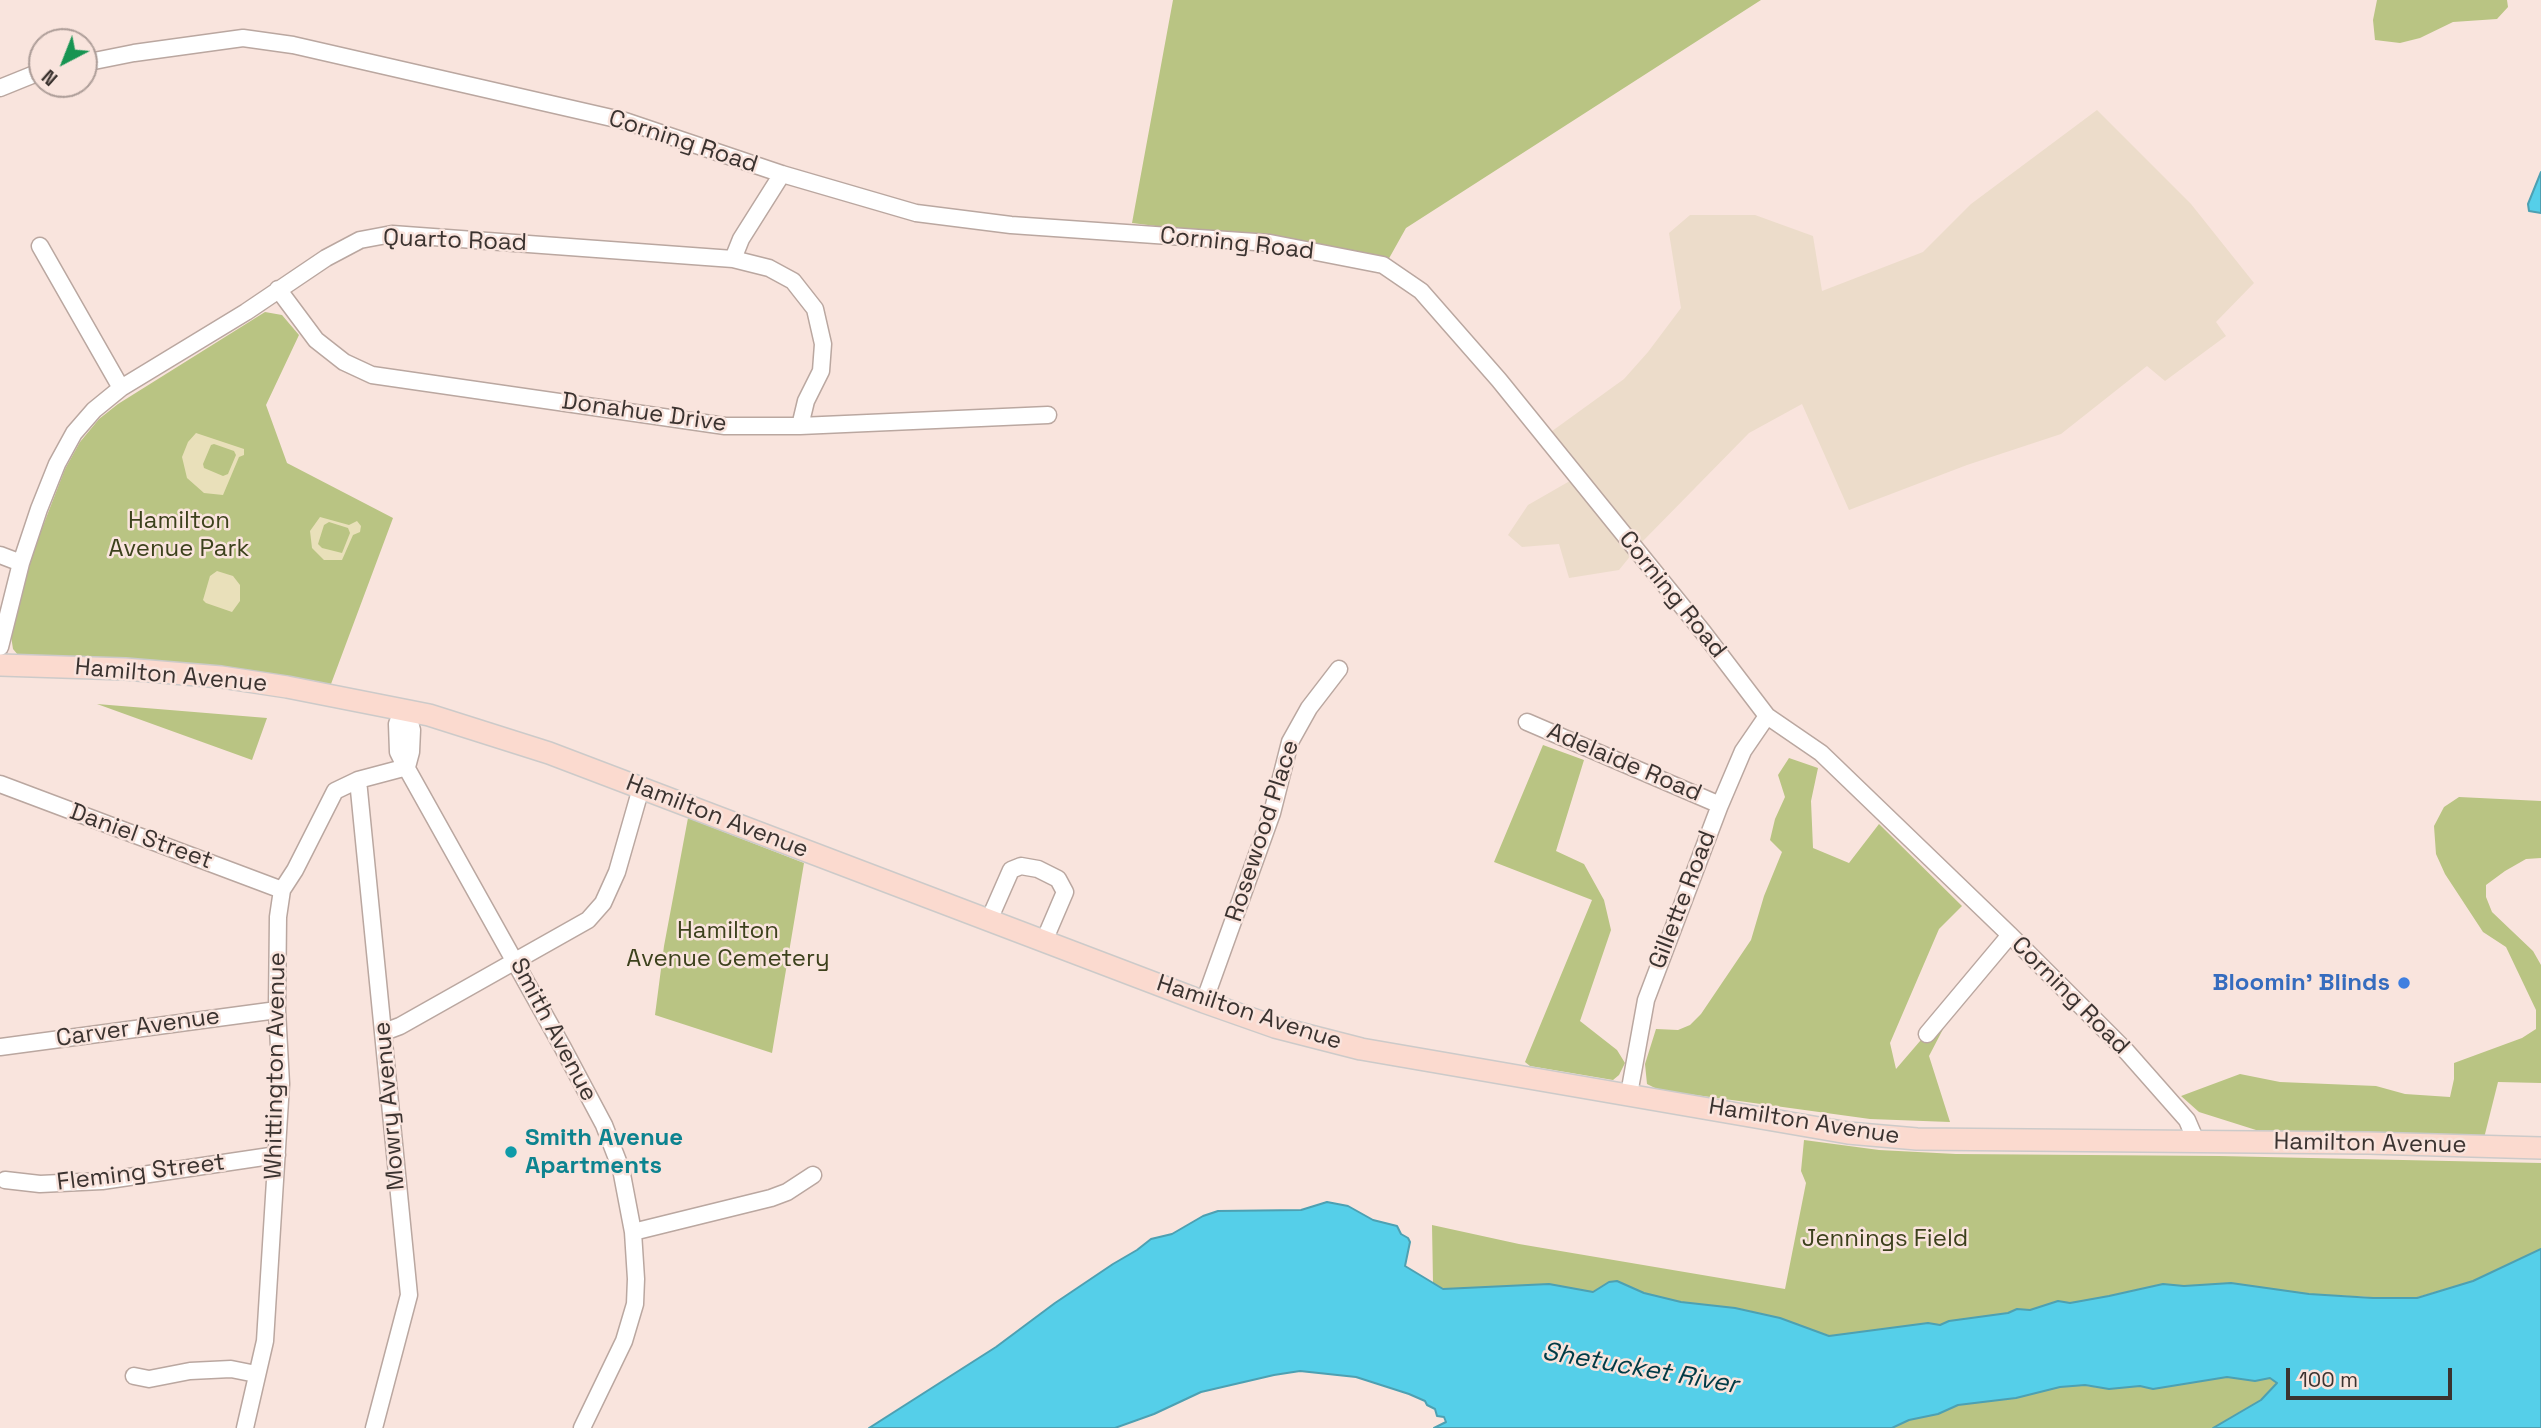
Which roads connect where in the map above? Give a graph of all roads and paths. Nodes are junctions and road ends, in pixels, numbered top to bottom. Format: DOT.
graph roads {
  1 [pos="98,60"];
  2 [pos="28,77"];
  3 [pos="0,88"];
  4 [pos="782,174"];
  5 [pos="40,246"];
  6 [pos="733,259"];
  7 [pos="278,289"];
  8 [pos="121,388"];
  9 [pos="1048,415"];
  10 [pos="800,426"];
  11 [pos="0,555"];
  12 [pos="21,563"];
  13 [pos="0,647"];
  14 [pos="0,665"];
  15 [pos="1339,669"];
  16 [pos="403,709"];
  17 [pos="1767,716"];
  18 [pos="1527,722"];
  19 [pos="407,767"];
  20 [pos="358,780"];
  21 [pos="0,785"];
  22 [pos="641,788"];
  23 [pos="1720,805"];
  24 [pos="282,890"];
  25 [pos="989,920"];
  26 [pos="2010,935"];
  27 [pos="1044,941"];
  28 [pos="515,960"];
  29 [pos="1205,1002"];
  30 [pos="277,1010"];
  31 [pos="383,1032"];
  32 [pos="1927,1034"];
  33 [pos="0,1047"];
  34 [pos="1629,1094"];
  35 [pos="2196,1141"];
  36 [pos="2541,1148"];
  37 [pos="277,1155"];
  38 [pos="813,1174"];
  39 [pos="5,1180"];
  40 [pos="633,1232"];
  41 [pos="256,1374"];
  42 [pos="134,1376"];
  43 [pos="245,1428"];
  44 [pos="374,1428"];
  45 [pos="582,1428"];
  1 -- 4 [label="street, Corning Road"];
  2 -- 3 [label="street"];
  4 -- 6 [label="street"];
  4 -- 17 [label="street, Corning Road"];
  5 -- 8 [label="street"];
  6 -- 7 [label="street, Quarto Road"];
  6 -- 10 [label="street, Quarto Road"];
  7 -- 8 [label="street, Quarto Road"];
  7 -- 10 [label="street, Donahue Drive"];
  8 -- 12 [label="street, Quarto Road"];
  9 -- 10 [label="street, Donahue Drive"];
  11 -- 12 [label="street"];
  12 -- 13 [label="street, Quarto Road"];
  14 -- 16 [label="main road, Hamilton Avenue"];
  15 -- 29 [label="street, Rosewood Place"];
  16 -- 19 [label="street, Smith Avenue"];
  16 -- 22 [label="main road, Hamilton Avenue"];
  17 -- 23 [label="street, Gillette Road"];
  17 -- 26 [label="street, Corning Road"];
  18 -- 23 [label="street, Adelaide Road"];
  19 -- 20 [label="street, Whittington Avenue"];
  19 -- 28 [label="street, Smith Avenue"];
  20 -- 24 [label="street, Whittington Avenue"];
  20 -- 31 [label="street, Mowry Avenue"];
  21 -- 24 [label="street, Daniel Street"];
  22 -- 25 [label="main road, Hamilton Avenue"];
  22 -- 28 [label="street"];
  23 -- 34 [label="street, Gillette Road"];
  24 -- 30 [label="street, Whittington Avenue"];
  25 -- 27 [label="main road, Hamilton Avenue"];
  25 -- 27 [label="street"];
  26 -- 32 [label="street"];
  26 -- 35 [label="street, Corning Road"];
  27 -- 29 [label="main road, Hamilton Avenue"];
  28 -- 31 [label="street"];
  28 -- 40 [label="street, Smith Avenue"];
  29 -- 34 [label="main road, Hamilton Avenue"];
  30 -- 33 [label="street, Carver Avenue"];
  30 -- 37 [label="street, Whittington Avenue"];
  31 -- 44 [label="street, Mowry Avenue"];
  34 -- 35 [label="main road, Hamilton Avenue"];
  35 -- 36 [label="main road, Hamilton Avenue"];
  37 -- 39 [label="street, Fleming Street"];
  37 -- 41 [label="street, Whittington Avenue"];
  38 -- 40 [label="street"];
  40 -- 45 [label="street, Smith Avenue"];
  41 -- 42 [label="street"];
  41 -- 43 [label="street, Whittington Avenue"];
}
